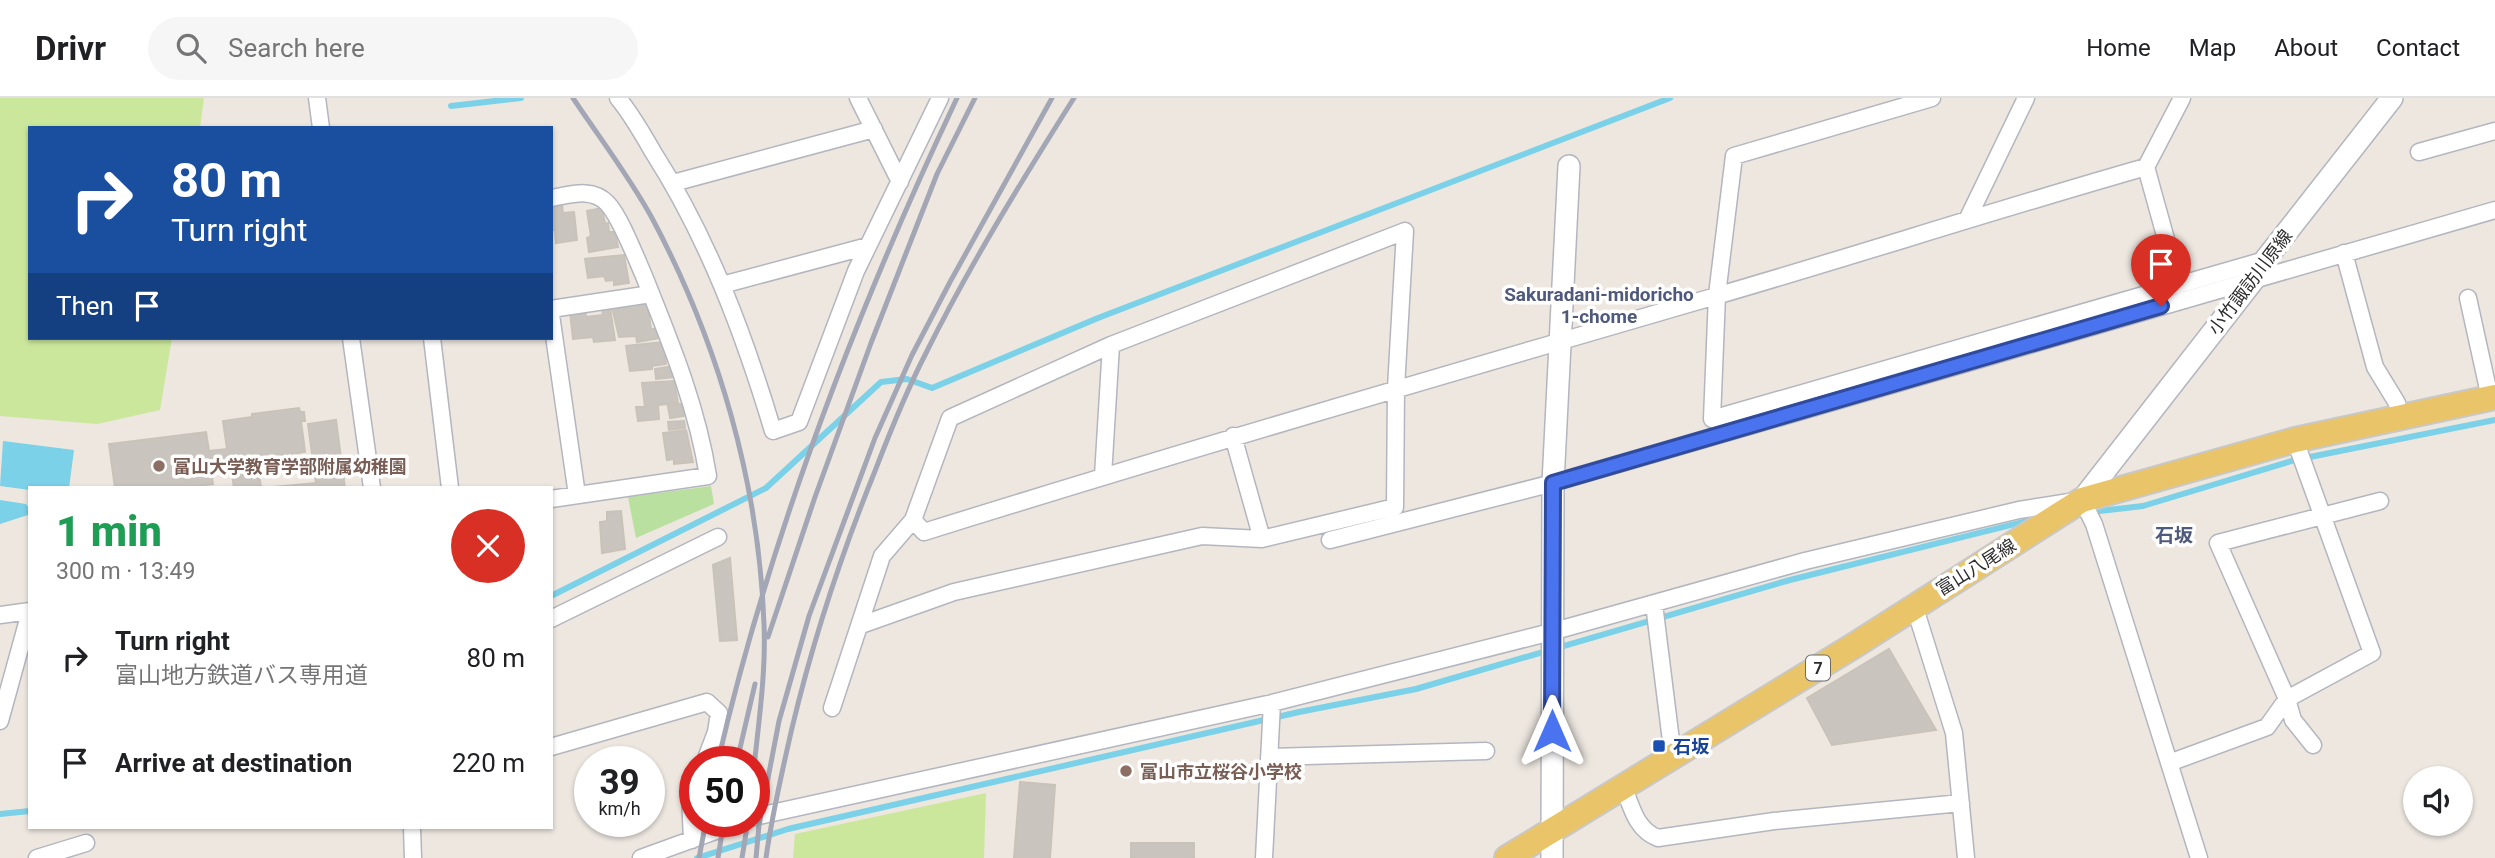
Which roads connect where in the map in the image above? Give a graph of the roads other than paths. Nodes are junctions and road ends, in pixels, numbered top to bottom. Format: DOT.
graph roads {
  1 [pos="317,98"];
  2 [pos="618,98"];
  3 [pos="858,98"];
  4 [pos="940,98"];
  5 [pos="1932,98"];
  6 [pos="2026,98"];
  7 [pos="2182,98"];
  8 [pos="2392,98"];
  9 [pos="321,126"];
  10 [pos="874,129"];
  11 [pos="2495,131"];
  12 [pos="2419,152"];
  13 [pos="1569,166"];
  14 [pos="2146,167"];
  15 [pos="900,182"];
  16 [pos="673,183"];
  17 [pos="553,198"];
  18 [pos="2495,210"];
  19 [pos="1968,218"];
  20 [pos="868,246"];
  21 [pos="2344,253"];
  22 [pos="2260,269"];
  23 [pos="722,285"];
  24 [pos="2179,286"];
  25 [pos="651,294"];
  26 [pos="1717,295"];
  27 [pos="2468,298"];
  28 [pos="553,309"];
  29 [pos="553,329"];
  30 [pos="351,340"];
  31 [pos="432,340"];
  32 [pos="1560,340"];
  33 [pos="1111,345"];
  34 [pos="1396,388"];
  35 [pos="2492,398"];
  36 [pos="2400,417"];
  37 [pos="1233,436"];
  38 [pos="2295,440"];
  39 [pos="1103,476"];
  40 [pos="1553,483"];
  41 [pos="372,486"];
  42 [pos="450,486"];
  43 [pos="577,495"];
  44 [pos="553,499"];
  45 [pos="2082,500"];
  46 [pos="2380,501"];
  47 [pos="2321,514"];
  48 [pos="913,520"];
  49 [pos="718,537"];
  50 [pos="1262,539"];
  51 [pos="1329,540"];
  52 [pos="1654,604"];
  53 [pos="1914,606"];
  54 [pos="28,612"];
  55 [pos="0,615"];
  56 [pos="28,619"];
  57 [pos="553,619"];
  58 [pos="861,625"];
  59 [pos="1551,632"];
  60 [pos="2287,699"];
  61 [pos="1272,703"];
  62 [pos="832,708"];
  63 [pos="0,721"];
  64 [pos="2313,745"];
  65 [pos="553,746"];
  66 [pos="711,746"];
  67 [pos="1486,751"];
  68 [pos="1269,757"];
  69 [pos="1673,757"];
  70 [pos="2169,762"];
  71 [pos="1623,785"];
  72 [pos="1961,803"];
  73 [pos="770,813"];
  74 [pos="412,829"];
  75 [pos="1552,830"];
  76 [pos="692,837"];
  77 [pos="700,837"];
  78 [pos="692,840"];
  79 [pos="86,843"];
  80 [pos="37,858"];
  81 [pos="413,858"];
  82 [pos="641,858"];
  83 [pos="1264,858"];
  84 [pos="1507,858"];
  85 [pos="1552,858"];
  86 [pos="1966,858"];
  87 [pos="2199,858"];
  1 -- 9 [label="street"];
  2 -- 16 [label="street"];
  3 -- 10 [label="street"];
  4 -- 15 [label="street"];
  5 -- 26 [label="street"];
  6 -- 19 [label="street"];
  7 -- 14 [label="street"];
  8 -- 22 [label="main road, 小竹諏訪川原線"];
  10 -- 15 [label="street"];
  10 -- 16 [label="street"];
  11 -- 12 [label="street"];
  13 -- 32 [label="main road"];
  14 -- 19 [label="street"];
  14 -- 24 [label="street"];
  15 -- 20 [label="street"];
  16 -- 23 [label="street"];
  17 -- 25 [label="street"];
  18 -- 21 [label="street"];
  19 -- 26 [label="street"];
  20 -- 23 [label="street"];
  20 -- 23 [label="street"];
  21 -- 22 [label="street"];
  21 -- 36 [label="street"];
  22 -- 24 [label="street"];
  22 -- 40 [label="street"];
  22 -- 45 [label="main road, 小竹諏訪川原線"];
  24 -- 26 [label="street"];
  25 -- 28 [label="street"];
  25 -- 43 [label="street"];
  26 -- 32 [label="street"];
  27 -- 35 [label="street"];
  29 -- 43 [label="street"];
  30 -- 41 [label="street"];
  31 -- 42 [label="street"];
  32 -- 34 [label="street"];
  32 -- 40 [label="main road"];
  33 -- 34 [label="street"];
  33 -- 39 [label="street"];
  33 -- 48 [label="street"];
  34 -- 37 [label="street"];
  34 -- 50 [label="street"];
  35 -- 36 [label="main road, 富山八尾線 / 7"];
  36 -- 38 [label="main road, 富山八尾線 / 7"];
  37 -- 39 [label="street"];
  37 -- 50 [label="street"];
  38 -- 45 [label="main road, 富山八尾線 / 7"];
  38 -- 47 [label="street"];
  39 -- 48 [label="street"];
  40 -- 51 [label="street"];
  40 -- 59 [label="main road"];
  43 -- 44 [label="street"];
  45 -- 52 [label="street"];
  45 -- 53 [label="main road, 富山八尾線 / 7"];
  45 -- 70 [label="street"];
  46 -- 47 [label="street"];
  47 -- 60 [label="street"];
  47 -- 60 [label="street"];
  48 -- 58 [label="street"];
  49 -- 57 [label="street"];
  50 -- 58 [label="street"];
  52 -- 59 [label="street"];
  52 -- 69 [label="street"];
  53 -- 69 [label="main road, 富山八尾線 / 7"];
  53 -- 72 [label="street"];
  54 -- 55 [label="street"];
  56 -- 63 [label="street"];
  58 -- 62 [label="street"];
  59 -- 61 [label="street"];
  59 -- 75 [label="main road"];
  60 -- 64 [label="street"];
  60 -- 70 [label="street"];
  61 -- 68 [label="street"];
  61 -- 73 [label="street"];
  65 -- 66 [label="street"];
  67 -- 68 [label="street"];
  68 -- 83 [label="street"];
  69 -- 71 [label="main road, 富山八尾線 / 7"];
  70 -- 87 [label="street"];
  71 -- 72 [label="street"];
  71 -- 75 [label="main road, 富山八尾線 / 7"];
  72 -- 86 [label="street"];
  74 -- 81 [label="street"];
  75 -- 84 [label="main road, 富山八尾線 / 7"];
  75 -- 85 [label="main road"];
  76 -- 78 [label="street"];
  77 -- 78 [label="street"];
  78 -- 82 [label="street"];
  79 -- 80 [label="street"];
}
